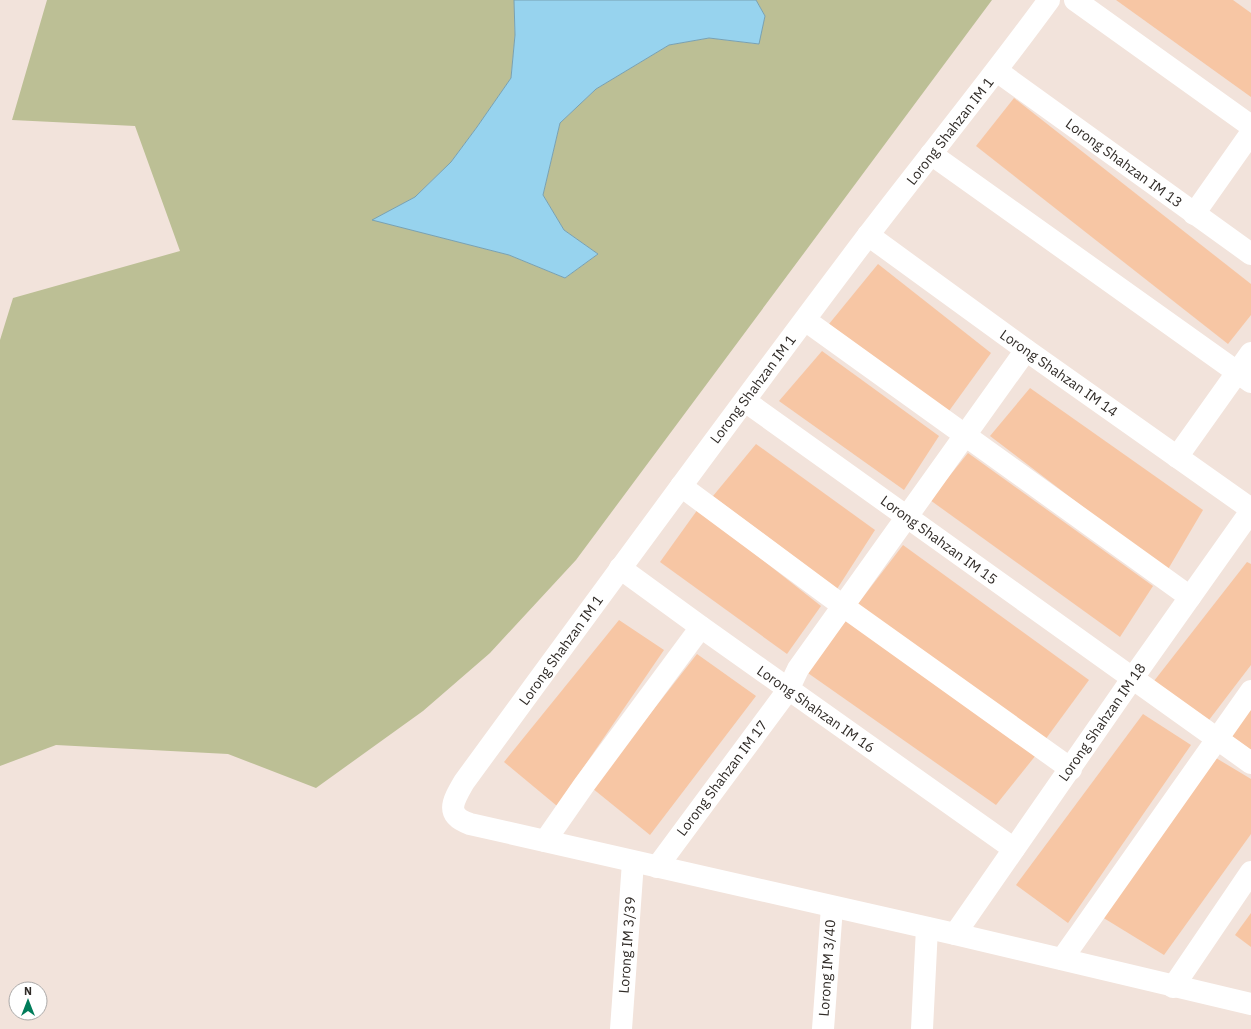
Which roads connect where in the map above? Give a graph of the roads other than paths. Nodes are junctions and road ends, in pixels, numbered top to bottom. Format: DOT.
graph roads {
  1 [pos="1048,0"];
  2 [pos="1075,0"];
  3 [pos="997,71"];
  4 [pos="1251,126"];
  5 [pos="1251,133"];
  6 [pos="931,154"];
  7 [pos="1194,214"];
  8 [pos="868,235"];
  9 [pos="1251,254"];
  10 [pos="805,320"];
  11 [pos="1026,350"];
  12 [pos="1251,353"];
  13 [pos="1244,377"];
  14 [pos="745,401"];
  15 [pos="965,435"];
  16 [pos="1177,457"];
  17 [pos="681,486"];
  18 [pos="1251,510"];
  19 [pos="906,516"];
  20 [pos="620,568"];
  21 [pos="1190,597"];
  22 [pos="843,606"];
  23 [pos="701,628"];
  24 [pos="1132,679"];
  25 [pos="788,690"];
  26 [pos="1251,692"];
  27 [pos="1217,739"];
  28 [pos="1251,763"];
  29 [pos="1071,769"];
  30 [pos="545,841"];
  31 [pos="1014,849"];
  32 [pos="633,862"];
  33 [pos="657,867"];
  34 [pos="1251,872"];
  35 [pos="832,907"];
  36 [pos="927,928"];
  37 [pos="956,934"];
  38 [pos="1062,959"];
  39 [pos="1173,987"];
  40 [pos="1251,1004"];
  41 [pos="621,1029"];
  42 [pos="823,1029"];
  43 [pos="922,1029"];
  1 -- 3 [label="street, Lorong Shahzan IM 1"];
  2 -- 4 [label="street"];
  3 -- 6 [label="street, Lorong Shahzan IM 1"];
  3 -- 7 [label="street, Lorong Shahzan IM 13"];
  5 -- 7 [label="street"];
  6 -- 8 [label="street, Lorong Shahzan IM 1"];
  6 -- 13 [label="street"];
  7 -- 9 [label="street, Lorong Shahzan IM 13"];
  8 -- 10 [label="street, Lorong Shahzan IM 1"];
  8 -- 11 [label="street, Lorong Shahzan IM 14"];
  10 -- 14 [label="street, Lorong Shahzan IM 1"];
  10 -- 15 [label="street"];
  11 -- 15 [label="street, Lorong Shahzan IM 17"];
  11 -- 16 [label="street, Lorong Shahzan IM 14"];
  12 -- 13 [label="street"];
  13 -- 16 [label="street"];
  14 -- 17 [label="street, Lorong Shahzan IM 1"];
  14 -- 19 [label="street, Lorong Shahzan IM 15"];
  15 -- 19 [label="street, Lorong Shahzan IM 17"];
  15 -- 21 [label="street"];
  16 -- 18 [label="street, Lorong Shahzan IM 14"];
  17 -- 20 [label="street, Lorong Shahzan IM 1"];
  17 -- 22 [label="street"];
  18 -- 21 [label="street, Lorong Shahzan IM 18"];
  19 -- 22 [label="street, Lorong Shahzan IM 17"];
  19 -- 24 [label="street, Lorong Shahzan IM 15"];
  20 -- 23 [label="street, Lorong Shahzan IM 16"];
  20 -- 30 [label="street, Lorong Shahzan IM 1"];
  21 -- 24 [label="street, Lorong Shahzan IM 18"];
  22 -- 25 [label="street, Lorong Shahzan IM 17"];
  22 -- 29 [label="street"];
  23 -- 25 [label="street, Lorong Shahzan IM 16"];
  23 -- 30 [label="street"];
  24 -- 27 [label="street, Lorong Shahzan IM 15"];
  24 -- 29 [label="street, Lorong Shahzan IM 18"];
  25 -- 31 [label="street, Lorong Shahzan IM 16"];
  25 -- 33 [label="street, Lorong Shahzan IM 17"];
  26 -- 27 [label="street"];
  27 -- 28 [label="street, Lorong Shahzan IM 15"];
  27 -- 38 [label="street"];
  29 -- 31 [label="street, Lorong Shahzan IM 18"];
  30 -- 32 [label="street"];
  31 -- 37 [label="street, Lorong Shahzan IM 18"];
  32 -- 33 [label="street"];
  32 -- 41 [label="street, Lorong IM 3/39"];
  33 -- 35 [label="street"];
  34 -- 39 [label="street"];
  35 -- 36 [label="street"];
  35 -- 42 [label="street, Lorong IM 3/40"];
  36 -- 37 [label="street"];
  36 -- 43 [label="street"];
  37 -- 38 [label="street"];
  38 -- 39 [label="street"];
  39 -- 40 [label="street"];
}
